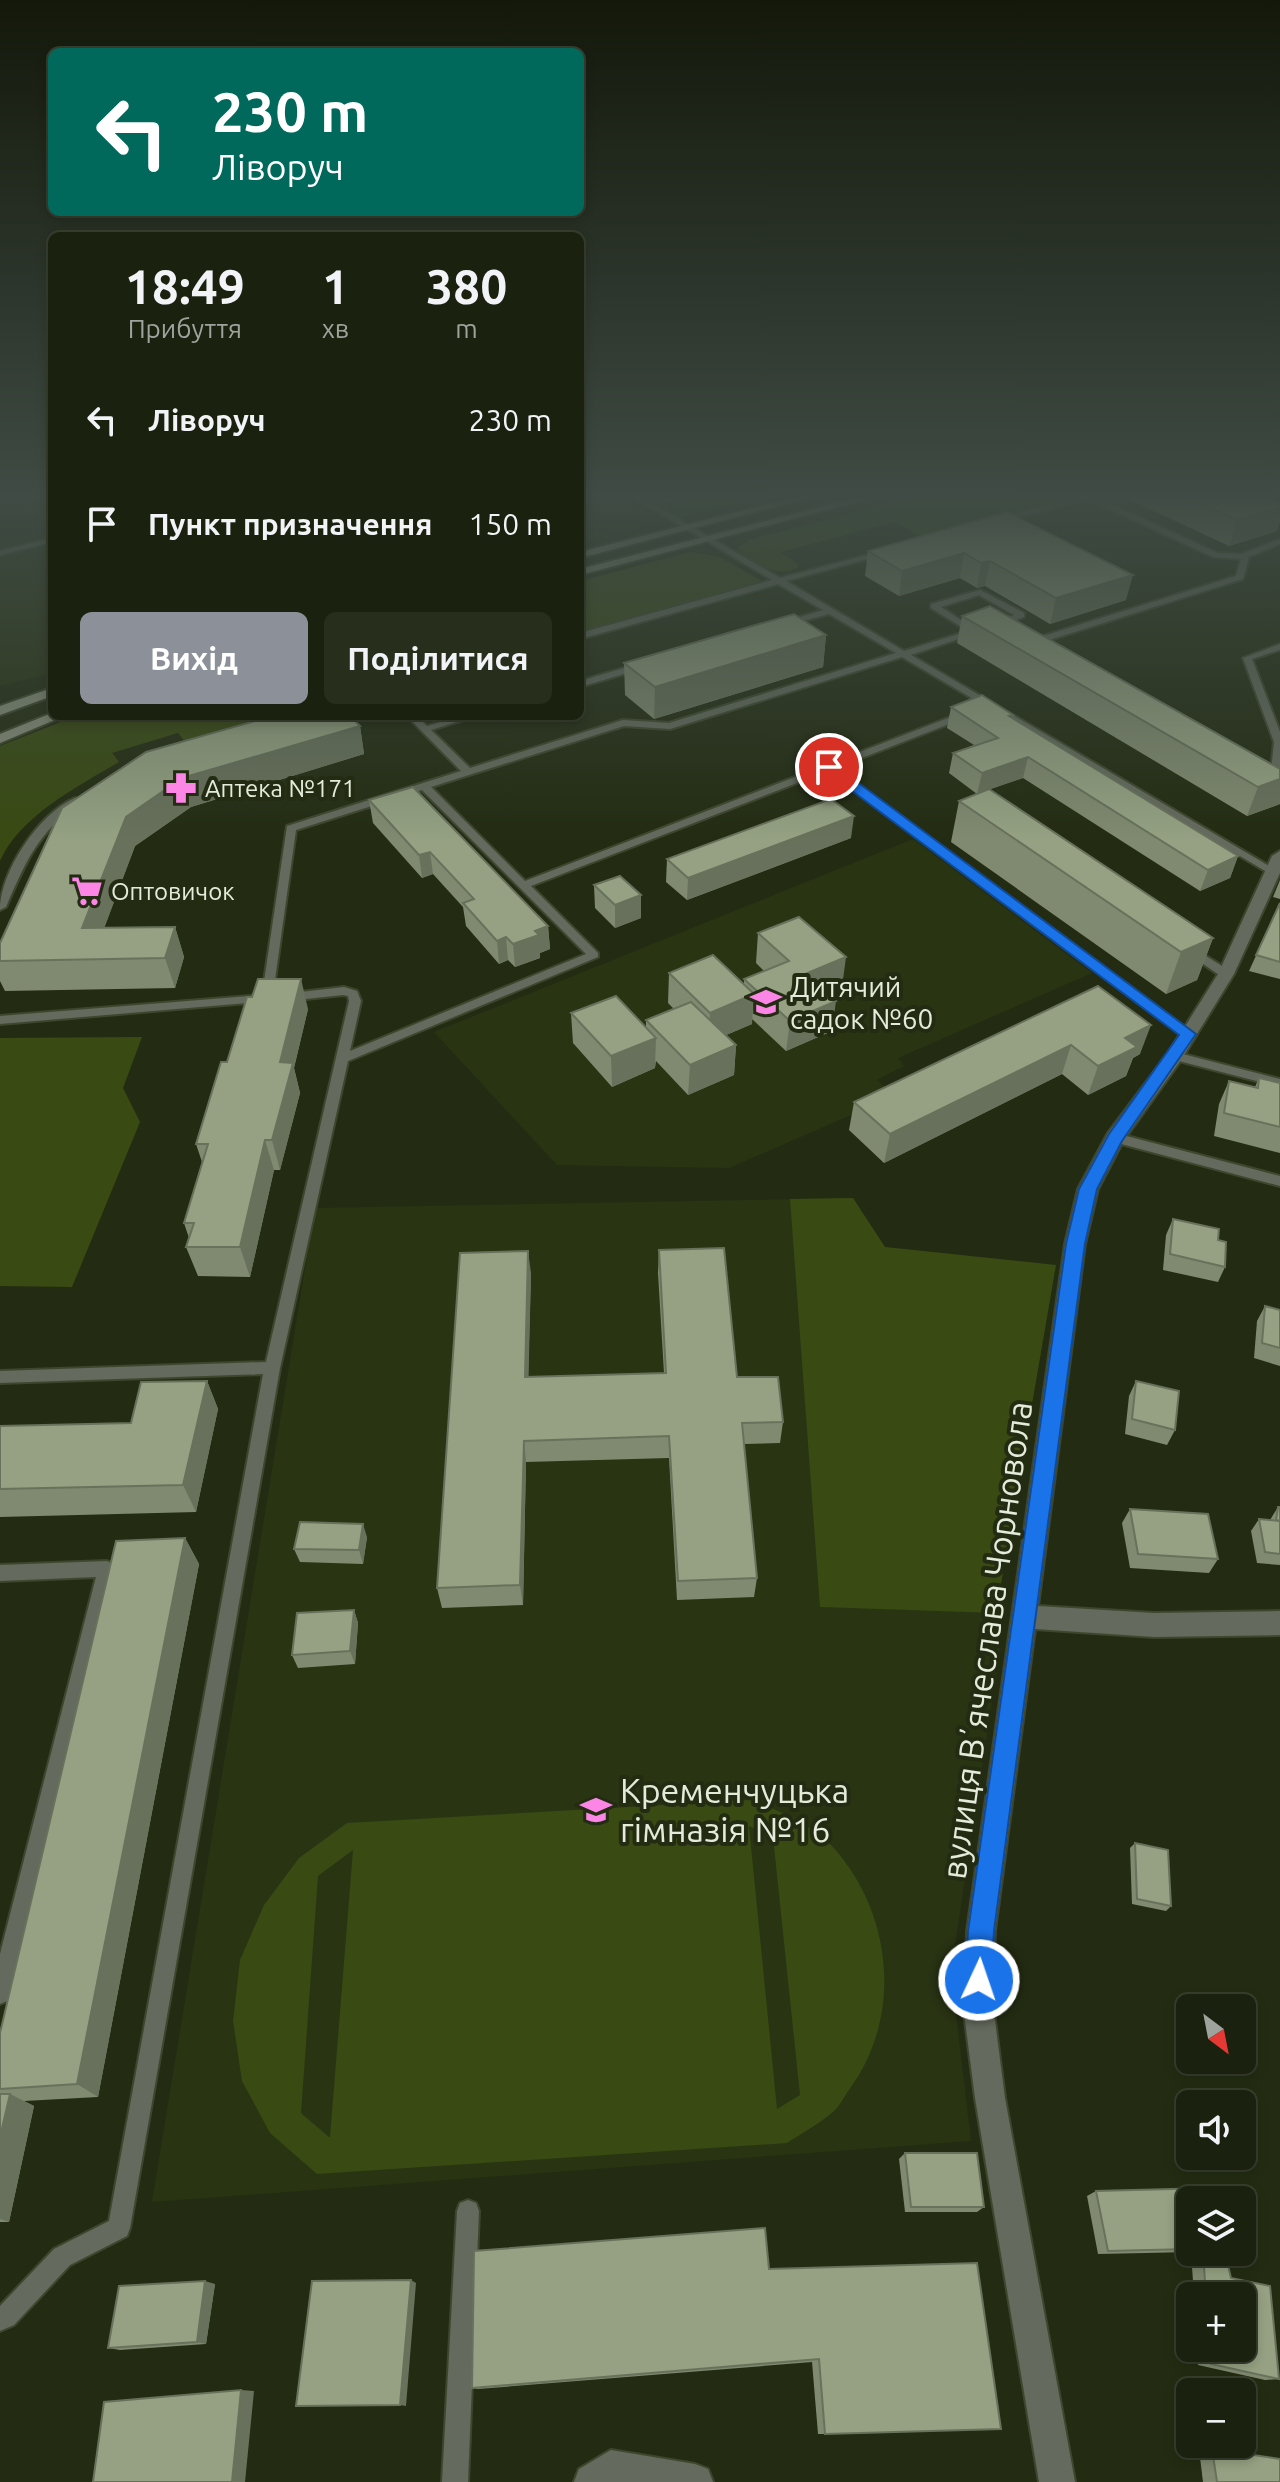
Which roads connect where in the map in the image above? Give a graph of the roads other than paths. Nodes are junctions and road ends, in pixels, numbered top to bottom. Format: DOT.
graph roads {
  1 [pos="673,610"];
  2 [pos="940,610"];
  3 [pos="1012,610"];
  4 [pos="1136,610"];
  5 [pos="829,611"];
  6 [pos="1008,621"];
  7 [pos="1020,627"];
  8 [pos="770,629"];
  9 [pos="975,631"];
  10 [pos="1031,633"];
  11 [pos="584,635"];
  12 [pos="1043,639"];
  13 [pos="1056,647"];
  14 [pos="1280,647"];
  15 [pos="906,655"];
  16 [pos="653,663"];
  17 [pos="584,683"];
  18 [pos="48,692"];
  19 [pos="48,693"];
  20 [pos="0,704"];
  21 [pos="990,705"];
  22 [pos="0,711"];
  23 [pos="48,720"];
  24 [pos="416,720"];
  25 [pos="457,720"];
  26 [pos="425,729"];
  27 [pos="0,739"];
  28 [pos="1280,742"];
  29 [pos="1263,764"];
  30 [pos="829,767"];
  31 [pos="468,772"];
  32 [pos="1278,772"];
  33 [pos="424,786"];
  34 [pos="85,795"];
  35 [pos="1276,863"];
  36 [pos="524,885"];
  37 [pos="0,907"];
  38 [pos="1175,940"];
  39 [pos="1226,974"];
  40 [pos="1117,981"];
  41 [pos="1104,987"];
  42 [pos="268,998"];
  43 [pos="0,1020"];
  44 [pos="1188,1034"];
  45 [pos="1175,1056"];
  46 [pos="342,1059"];
  47 [pos="1280,1083"];
  48 [pos="1115,1138"];
  49 [pos="1280,1181"];
  50 [pos="272,1368"];
  51 [pos="0,1377"];
  52 [pos="0,1573"];
  53 [pos="1023,1617"];
  54 [pos="1280,1623"];
  55 [pos="0,1994"];
  56 [pos="468,2211"];
  57 [pos="0,2319"];
  58 [pos="455,2482"];
  59 [pos="592,2482"];
  60 [pos="695,2482"];
  61 [pos="1057,2482"];
  1 -- 11 [label="lane"];
  2 -- 9 [label="lane"];
  3 -- 6 [label="lane"];
  4 -- 12 [label="lane"];
  5 -- 8 [label="lane"];
  5 -- 15 [label="lane"];
  6 -- 7 [label="lane"];
  6 -- 9 [label="lane"];
  9 -- 15 [label="lane"];
  10 -- 12 [label="lane"];
  12 -- 13 [label="lane"];
  14 -- 28 [label="lane"];
  15 -- 21 [label="lane"];
  15 -- 31 [label="lane"];
  16 -- 17 [label="lane"];
  18 -- 20 [label="street"];
  19 -- 22 [label="street"];
  21 -- 30 [label="lane"];
  21 -- 35 [label="lane"];
  23 -- 27 [label="street"];
  24 -- 26 [label="lane"];
  25 -- 26 [label="lane"];
  26 -- 31 [label="lane"];
  28 -- 32 [label="lane"];
  29 -- 32 [label="lane"];
  30 -- 36 [label="lane"];
  30 -- 40 [label="lane"];
  31 -- 33 [label="lane"];
  33 -- 36 [label="lane"];
  33 -- 42 [label="lane"];
  34 -- 37 [label="lane"];
  35 -- 39 [label="street, вулиця Вʼячеслава Чорновола"];
  36 -- 46 [label="lane"];
  38 -- 39 [label="lane"];
  39 -- 44 [label="street, вулиця Вʼячеслава Чорновола"];
  40 -- 41 [label="lane"];
  40 -- 44 [label="lane"];
  42 -- 43 [label="lane"];
  42 -- 46 [label="lane"];
  44 -- 45 [label="street, вулиця Вʼячеслава Чорновола"];
  45 -- 47 [label="lane"];
  45 -- 48 [label="street, вулиця Вʼячеслава Чорновола"];
  46 -- 50 [label="lane"];
  48 -- 49 [label="lane"];
  48 -- 53 [label="street, вулиця Вʼячеслава Чорновола"];
  50 -- 51 [label="lane"];
  50 -- 57 [label="lane"];
  52 -- 55 [label="lane"];
  53 -- 54 [label="street"];
  53 -- 61 [label="street, вулиця Вʼячеслава Чорновола"];
  56 -- 58 [label="lane"];
  59 -- 60 [label="street"];
}
